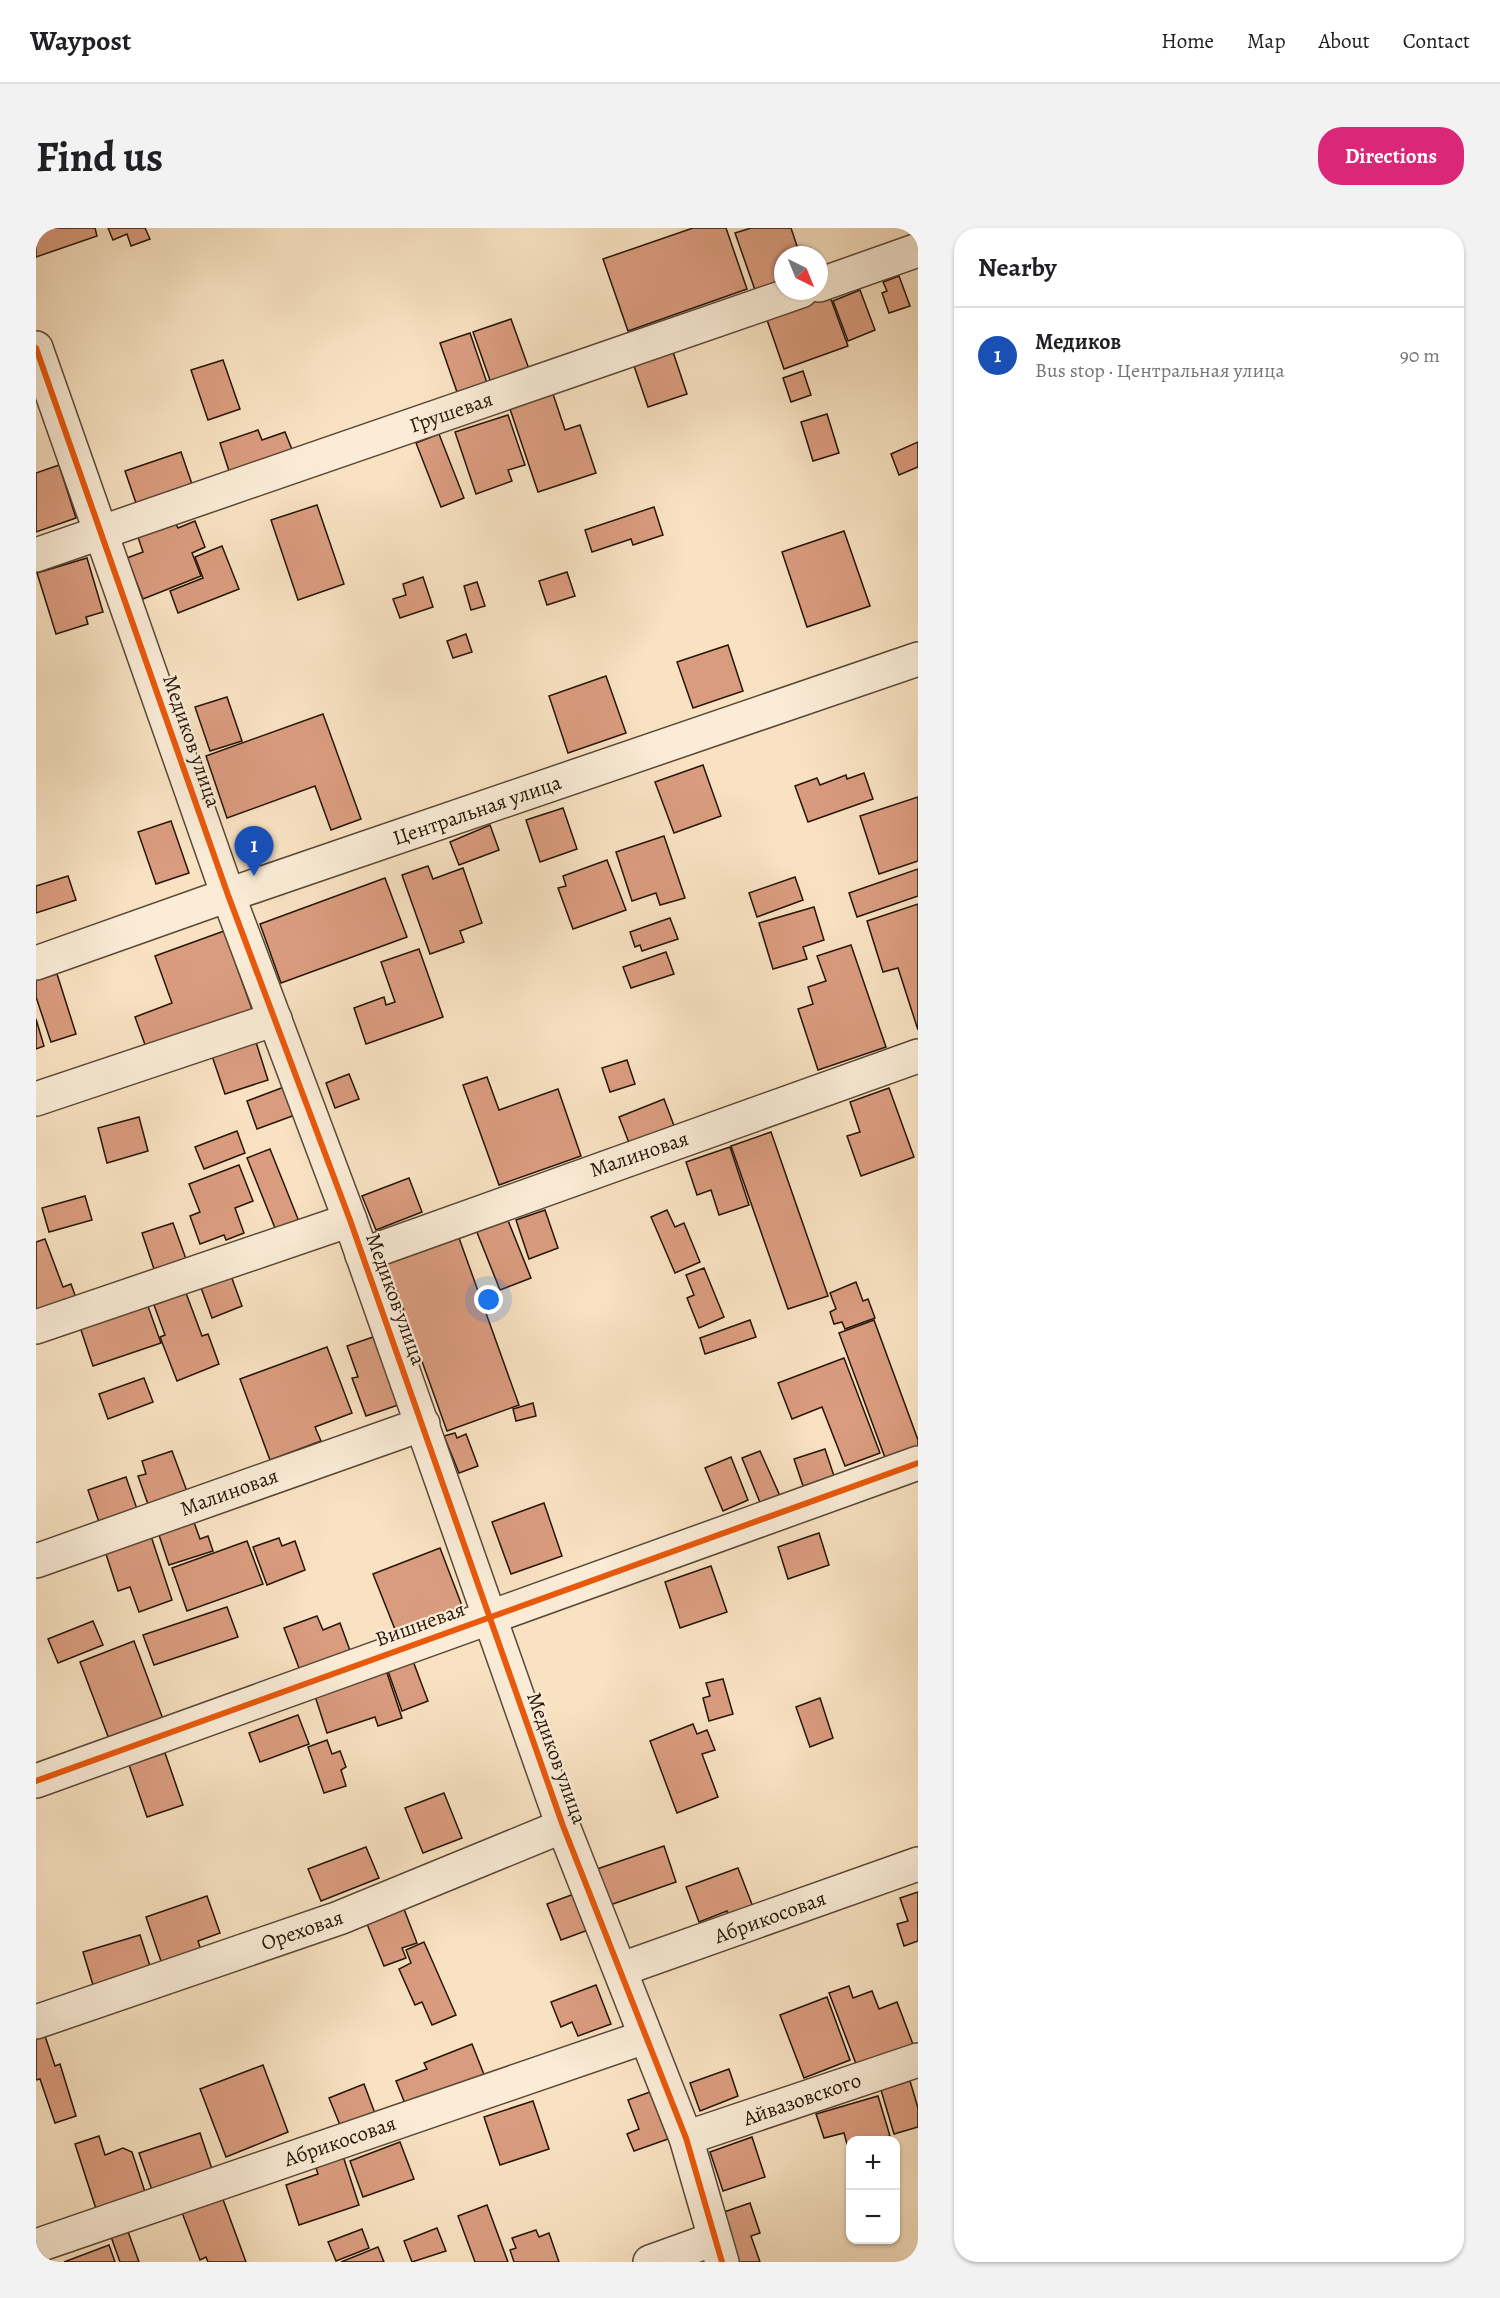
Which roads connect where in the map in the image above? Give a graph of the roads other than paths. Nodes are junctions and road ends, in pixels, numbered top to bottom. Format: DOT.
graph roads {
  1 [pos="918,250"];
  2 [pos="828,282"];
  3 [pos="775,300"];
  4 [pos="36,348"];
  5 [pos="102,534"];
  6 [pos="36,555"];
  7 [pos="918,659"];
  8 [pos="228,895"];
  9 [pos="36,963"];
  10 [pos="275,1019"];
  11 [pos="918,1056"];
  12 [pos="36,1099"];
  13 [pos="350,1220"];
  14 [pos="362,1255"];
  15 [pos="36,1327"];
  16 [pos="423,1424"];
  17 [pos="918,1463"];
  18 [pos="36,1561"];
  19 [pos="490,1616"];
  20 [pos="36,1781"];
  21 [pos="563,1826"];
  22 [pos="918,1864"];
  23 [pos="622,1969"];
  24 [pos="36,2022"];
  25 [pos="645,2037"];
  26 [pos="918,2060"];
  27 [pos="686,2138"];
  28 [pos="36,2246"];
  29 [pos="718,2251"];
  30 [pos="650,2262"];
  1 -- 2 [label="street"];
  3 -- 5 [label="street, Грушевая"];
  4 -- 5 [label="street, Медиков улица"];
  5 -- 6 [label="street, Грушевая"];
  5 -- 8 [label="street, Медиков улица"];
  7 -- 8 [label="street, Центральная улица"];
  8 -- 9 [label="street, Центральная улица"];
  8 -- 10 [label="street, Медиков улица"];
  10 -- 12 [label="street"];
  10 -- 13 [label="street, Медиков улица"];
  11 -- 14 [label="street, Малиновая"];
  13 -- 14 [label="street, Медиков улица"];
  13 -- 15 [label="street"];
  14 -- 16 [label="street, Медиков улица"];
  16 -- 18 [label="street, Малиновая"];
  16 -- 19 [label="street, Медиков улица"];
  17 -- 19 [label="street, Вишневая"];
  19 -- 20 [label="street, Вишневая"];
  19 -- 21 [label="street, Медиков улица"];
  21 -- 23 [label="street, Медиков улица"];
  21 -- 24 [label="street, Ореховая"];
  22 -- 23 [label="street, Абрикосовая"];
  23 -- 25 [label="street, Медиков улица"];
  25 -- 27 [label="street, Медиков улица"];
  25 -- 28 [label="street, Абрикосовая"];
  26 -- 27 [label="street, Айвазовского"];
  27 -- 29 [label="street, Медиков улица"];
  29 -- 30 [label="street"];
}
